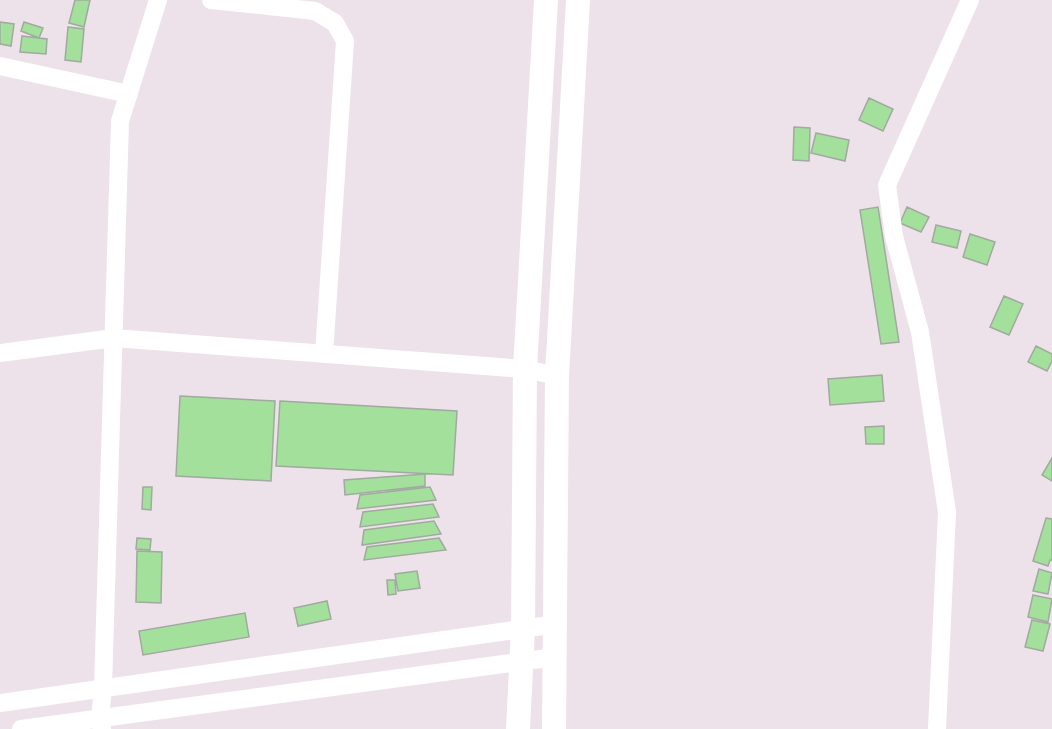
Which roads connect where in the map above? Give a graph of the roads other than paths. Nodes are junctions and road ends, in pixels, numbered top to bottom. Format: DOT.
graph roads {
  1 [pos="158,0"];
  2 [pos="211,0"];
  3 [pos="546,0"];
  4 [pos="578,0"];
  5 [pos="970,0"];
  6 [pos="0,66"];
  7 [pos="129,94"];
  8 [pos="114,338"];
  9 [pos="0,353"];
  10 [pos="324,354"];
  11 [pos="525,369"];
  12 [pos="557,376"];
  13 [pos="555,624"];
  14 [pos="523,628"];
  15 [pos="555,657"];
  16 [pos="522,660"];
  17 [pos="103,688"];
  18 [pos="0,703"];
  19 [pos="101,724"];
  20 [pos="21,729"];
  21 [pos="518,729"];
  22 [pos="554,729"];
  23 [pos="937,729"];
  1 -- 7 [label="street"];
  2 -- 10 [label="street"];
  3 -- 11 [label="street"];
  4 -- 12 [label="street"];
  5 -- 23 [label="street"];
  6 -- 7 [label="street"];
  7 -- 8 [label="street"];
  8 -- 9 [label="street"];
  8 -- 10 [label="street"];
  8 -- 17 [label="street"];
  10 -- 11 [label="street"];
  11 -- 12 [label="street"];
  11 -- 14 [label="street"];
  12 -- 13 [label="street"];
  13 -- 14 [label="street"];
  13 -- 15 [label="street"];
  14 -- 16 [label="street"];
  14 -- 17 [label="street"];
  15 -- 16 [label="street"];
  15 -- 22 [label="street"];
  16 -- 19 [label="street"];
  16 -- 21 [label="street"];
  17 -- 18 [label="street"];
  17 -- 19 [label="street"];
  19 -- 20 [label="street"];
}
